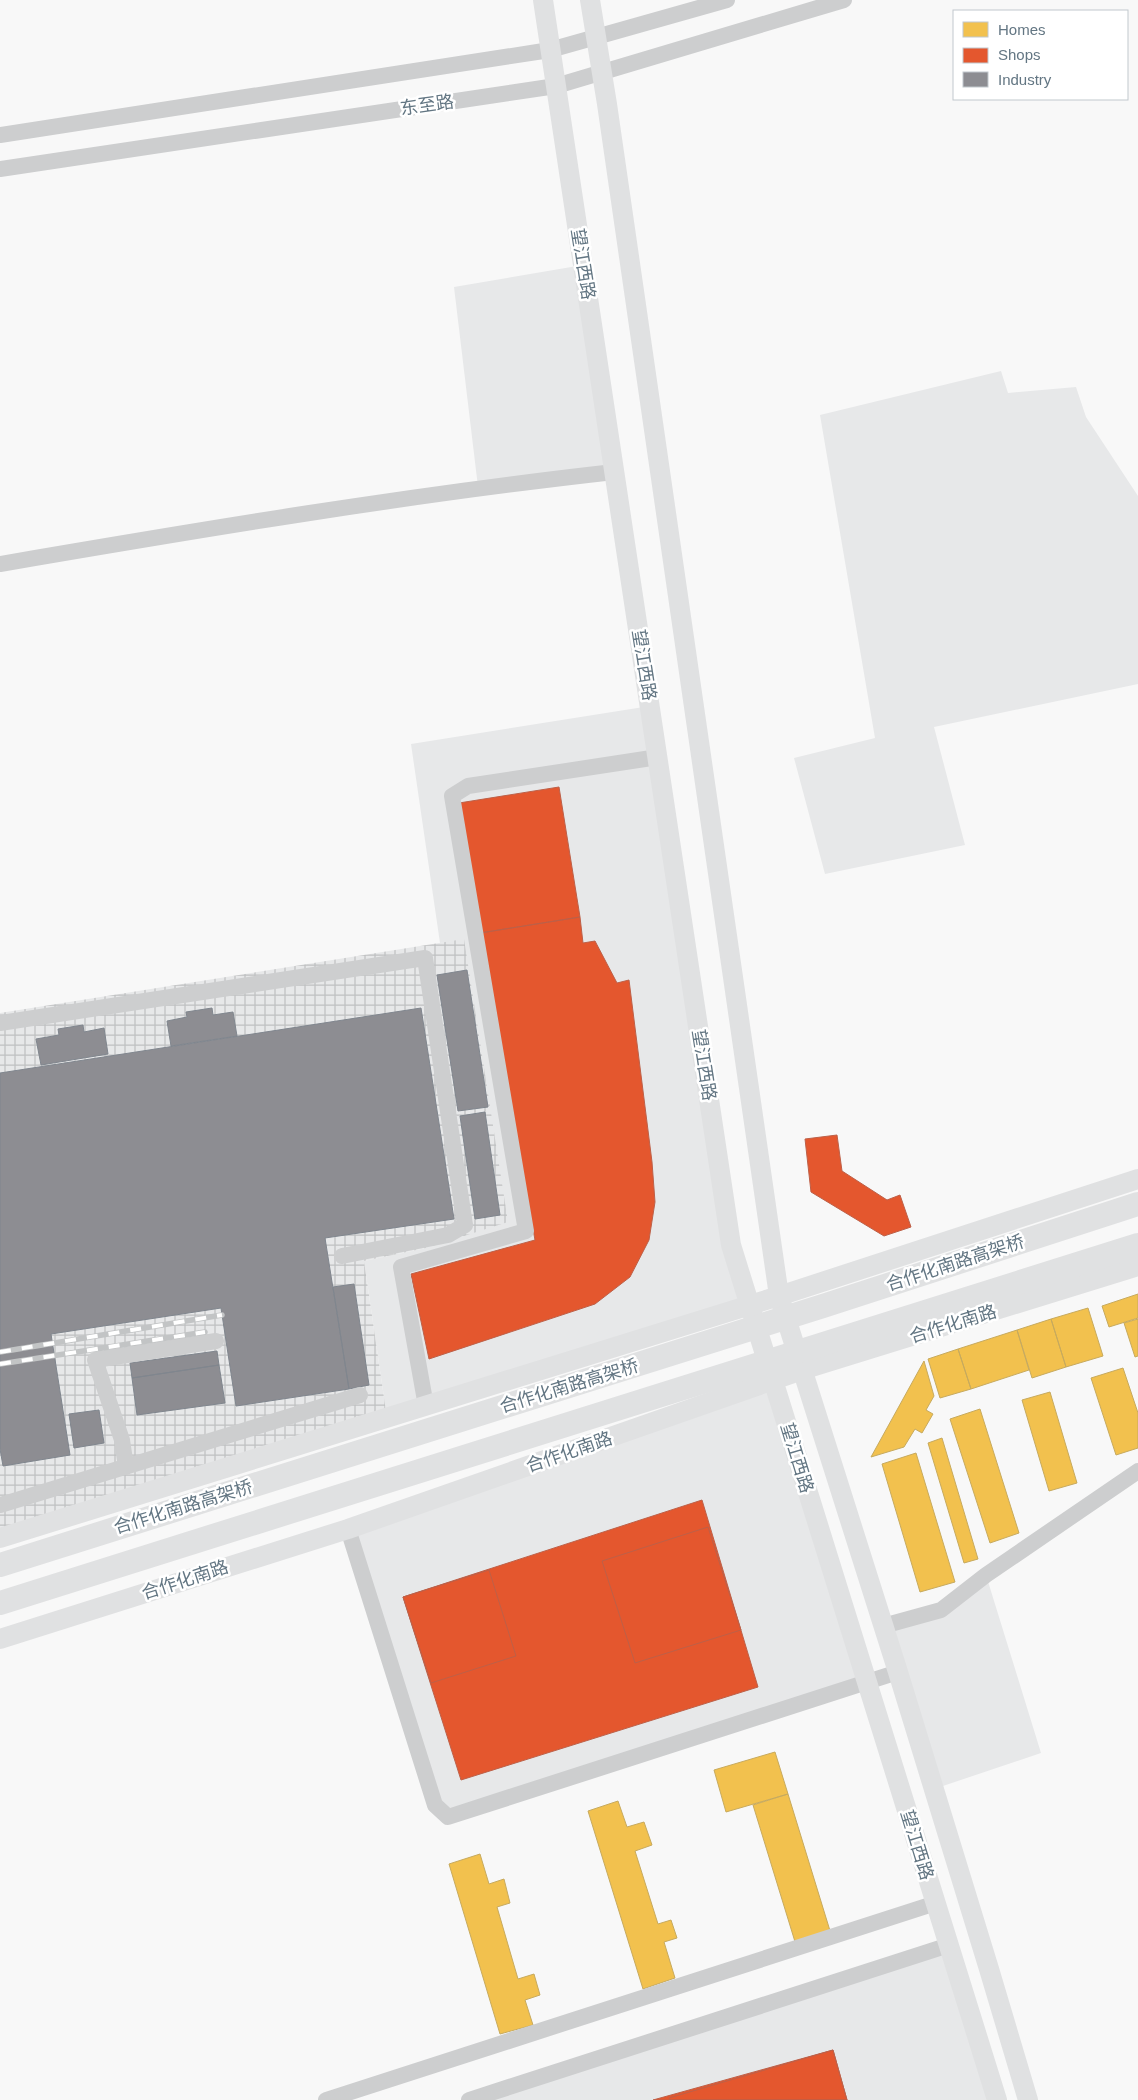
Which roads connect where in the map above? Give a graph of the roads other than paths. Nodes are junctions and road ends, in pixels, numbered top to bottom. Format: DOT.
graph roads {
  1 [pos="543,0"];
  2 [pos="590,0"];
  3 [pos="727,0"];
  4 [pos="844,0"];
  5 [pos="596,38"];
  6 [pos="550,50"];
  7 [pos="602,74"];
  8 [pos="556,86"];
  9 [pos="0,135"];
  10 [pos="0,169"];
  11 [pos="614,472"];
  12 [pos="0,564"];
  13 [pos="658,757"];
  14 [pos="0,1022"];
  15 [pos="1138,1179"];
  16 [pos="1138,1204"];
  17 [pos="1138,1245"];
  18 [pos="342,1256"];
  19 [pos="1138,1266"];
  20 [pos="779,1296"];
  21 [pos="750,1305"];
  22 [pos="216,1341"];
  23 [pos="802,1370"];
  24 [pos="773,1380"];
  25 [pos="360,1395"];
  26 [pos="426,1406"];
  27 [pos="468,1456"];
  28 [pos="126,1467"];
  29 [pos="1138,1471"];
  30 [pos="0,1505"];
  31 [pos="348,1529"];
  32 [pos="0,1538"];
  33 [pos="0,1565"];
  34 [pos="0,1603"];
  35 [pos="0,1617"];
  36 [pos="883,1626"];
  37 [pos="0,1639"];
  38 [pos="898,1672"];
  39 [pos="867,1682"];
  40 [pos="936,1903"];
  41 [pos="949,1945"];
  42 [pos="326,2100"];
  43 [pos="469,2100"];
  44 [pos="997,2100"];
  45 [pos="1028,2100"];
  1 -- 6 [label="main road, 望江西路"];
  2 -- 5 [label="main road, 望江西路"];
  3 -- 5 [label="street, 东至路"];
  4 -- 7 [label="street, 东至路"];
  5 -- 6 [label="street, 东至路"];
  5 -- 7 [label="main road, 望江西路"];
  6 -- 8 [label="main road, 望江西路"];
  6 -- 9 [label="street, 东至路"];
  7 -- 8 [label="street, 东至路"];
  7 -- 20 [label="main road, 望江西路"];
  8 -- 10 [label="street, 东至路"];
  8 -- 11 [label="main road, 望江西路"];
  11 -- 12 [label="street"];
  11 -- 13 [label="main road, 望江西路"];
  13 -- 21 [label="main road, 望江西路"];
  13 -- 26 [label="street"];
  14 -- 18 [label="street"];
  15 -- 20 [label="main road"];
  16 -- 33 [label="highway, 合作化南路高架桥"];
  17 -- 27 [label="highway, 合作化南路高架桥"];
  19 -- 23 [label="main road, 合作化南路"];
  20 -- 21 [label="main road"];
  20 -- 23 [label="main road, 望江西路"];
  21 -- 24 [label="main road, 望江西路"];
  21 -- 26 [label="main road"];
  22 -- 28 [label="street"];
  23 -- 24 [label="main road, 合作化南路"];
  23 -- 36 [label="main road, 望江西路"];
  24 -- 31 [label="main road, 合作化南路"];
  24 -- 39 [label="main road, 望江西路"];
  25 -- 28 [label="street"];
  26 -- 32 [label="main road"];
  27 -- 34 [label="highway, 合作化南路高架桥"];
  27 -- 35 [label="highway"];
  28 -- 30 [label="street"];
  29 -- 36 [label="street"];
  31 -- 37 [label="main road, 合作化南路"];
  31 -- 39 [label="street"];
  36 -- 38 [label="main road, 望江西路"];
  38 -- 39 [label="street"];
  38 -- 45 [label="main road, 望江西路"];
  39 -- 40 [label="main road, 望江西路"];
  40 -- 41 [label="main road, 望江西路"];
  40 -- 42 [label="street"];
  41 -- 43 [label="street"];
  41 -- 44 [label="main road, 望江西路"];
}
